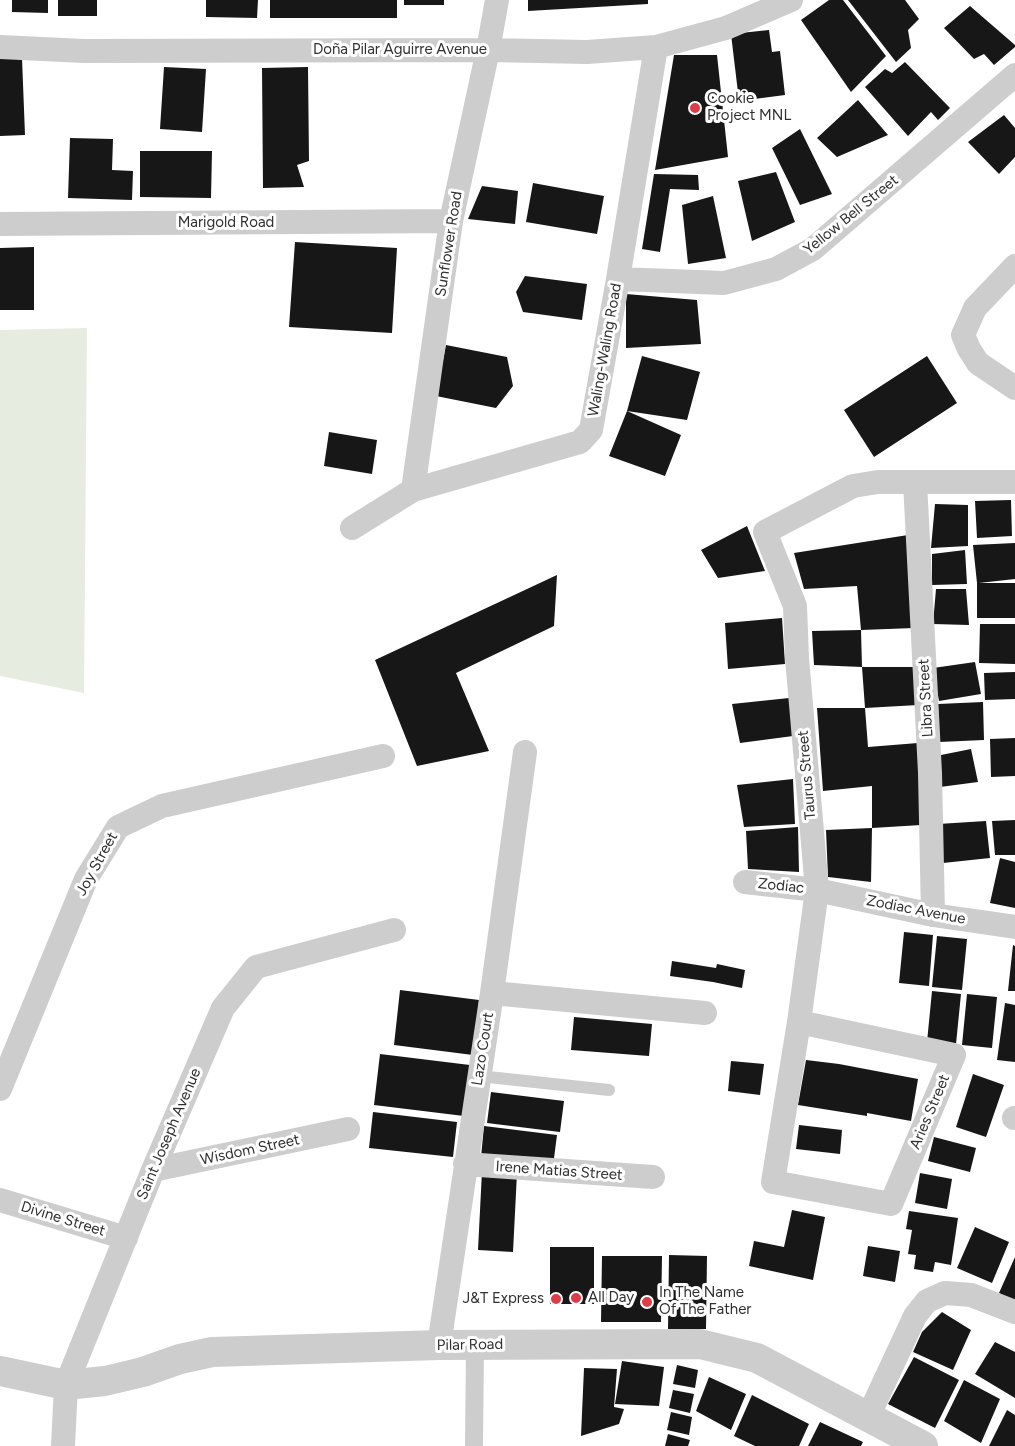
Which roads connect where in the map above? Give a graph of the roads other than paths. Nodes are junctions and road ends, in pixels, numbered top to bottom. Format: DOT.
graph roads {
  1 [pos="497,0"];
  2 [pos="791,0"];
  3 [pos="0,47"];
  4 [pos="656,47"];
  5 [pos="488,50"];
  6 [pos="1015,75"];
  7 [pos="452,221"];
  8 [pos="0,224"];
  9 [pos="1015,266"];
  10 [pos="618,279"];
  11 [pos="1015,388"];
  12 [pos="915,482"];
  13 [pos="1015,482"];
  14 [pos="413,490"];
  15 [pos="352,528"];
  16 [pos="525,752"];
  17 [pos="383,756"];
  18 [pos="745,882"];
  19 [pos="817,890"];
  20 [pos="933,915"];
  21 [pos="1015,927"];
  22 [pos="394,930"];
  23 [pos="492,993"];
  24 [pos="705,1013"];
  25 [pos="799,1022"];
  26 [pos="479,1076"];
  27 [pos="0,1089"];
  28 [pos="609,1090"];
  29 [pos="348,1130"];
  30 [pos="465,1164"];
  31 [pos="153,1170"];
  32 [pos="653,1177"];
  33 [pos="773,1182"];
  34 [pos="0,1200"];
  35 [pos="126,1238"];
  36 [pos="1015,1312"];
  37 [pos="439,1345"];
  38 [pos="475,1345"];
  39 [pos="0,1371"];
  40 [pos="66,1384"];
  41 [pos="868,1417"];
  42 [pos="63,1446"];
  43 [pos="474,1446"];
  44 [pos="923,1446"];
  1 -- 5 [label="street, Sunflower Road"];
  2 -- 4 [label="street, Doña Pilar Aguirre Avenue"];
  3 -- 5 [label="street, Doña Pilar Aguirre Avenue"];
  4 -- 5 [label="street, Doña Pilar Aguirre Avenue"];
  4 -- 10 [label="street, Waling-Waling Road"];
  5 -- 7 [label="street, Sunflower Road"];
  6 -- 10 [label="street, Yellow Bell Street"];
  7 -- 8 [label="street, Marigold Road"];
  7 -- 14 [label="street, Sunflower Road"];
  9 -- 11 [label="street"];
  10 -- 14 [label="street, Waling-Waling Road"];
  12 -- 13 [label="street"];
  12 -- 19 [label="street, Taurus Street"];
  12 -- 20 [label="street, Libra Street"];
  14 -- 15 [label="street, Waling-Waling Road"];
  16 -- 23 [label="street, Lazo Court"];
  17 -- 27 [label="street, Joy Street"];
  18 -- 19 [label="street, Zodiac"];
  19 -- 20 [label="street, Zodiac Avenue"];
  19 -- 25 [label="street, Taurus Street"];
  20 -- 21 [label="street, Zodiac Avenue"];
  22 -- 31 [label="street, Saint Joseph Avenue"];
  23 -- 24 [label="street"];
  23 -- 26 [label="street, Lazo Court"];
  25 -- 33 [label="street, Taurus Street"];
  25 -- 33 [label="street, Aries Street"];
  26 -- 28 [label="lane"];
  26 -- 30 [label="street, Lazo Court"];
  29 -- 31 [label="street, Wisdom Street"];
  30 -- 32 [label="street, Irene Matias Street"];
  30 -- 37 [label="street, Lazo Court"];
  31 -- 35 [label="street, Saint Joseph Avenue"];
  34 -- 35 [label="street, Divine Street"];
  35 -- 40 [label="street, Saint Joseph Avenue"];
  36 -- 41 [label="street"];
  37 -- 38 [label="street, Pilar Road"];
  37 -- 40 [label="street, Pilar Road"];
  38 -- 41 [label="street, Pilar Road"];
  38 -- 43 [label="street"];
  39 -- 40 [label="street, Pilar Road"];
  40 -- 42 [label="street, Saint Joseph Avenue"];
  41 -- 44 [label="street, Pilar Road"];
}
